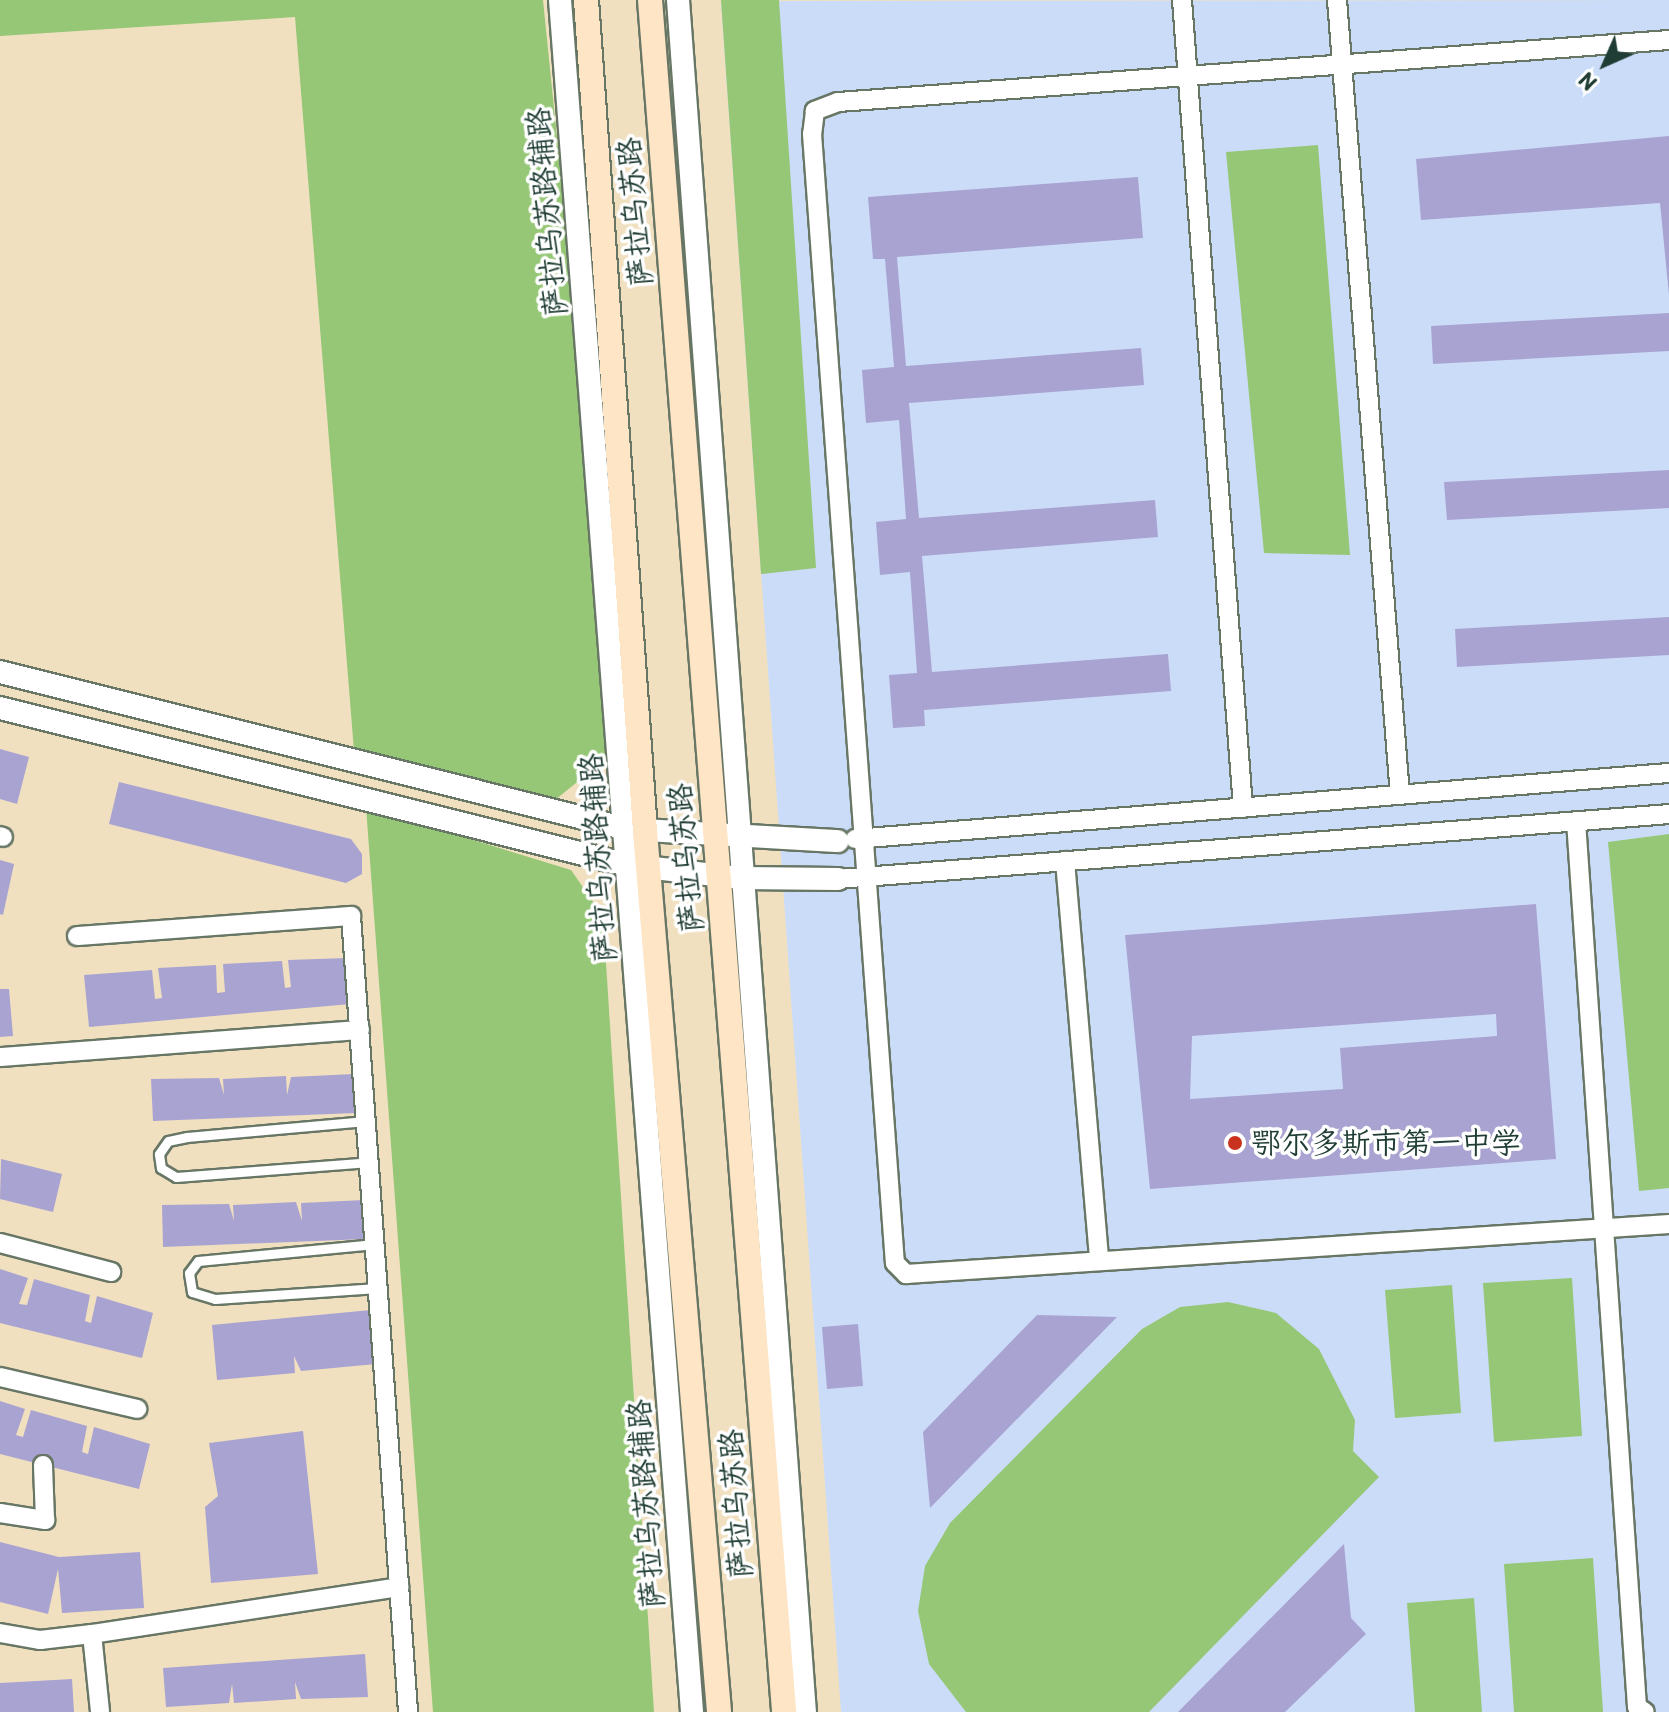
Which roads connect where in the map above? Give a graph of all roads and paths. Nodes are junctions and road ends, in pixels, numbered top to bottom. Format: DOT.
graph roads {
  1 [pos="560,0"];
  2 [pos="586,0"];
  3 [pos="650,0"];
  4 [pos="678,0"];
  5 [pos="1182,0"];
  6 [pos="1337,0"];
  7 [pos="1669,40"];
  8 [pos="1342,64"];
  9 [pos="1187,75"];
  10 [pos="0,672"];
  11 [pos="0,708"];
  12 [pos="1669,773"];
  13 [pos="1400,795"];
  14 [pos="1243,808"];
  15 [pos="1669,814"];
  16 [pos="1576,821"];
  17 [pos="636,830"];
  18 [pos="728,839"];
  19 [pos="864,839"];
  20 [pos="838,841"];
  21 [pos="1065,861"];
  22 [pos="638,866"];
  23 [pos="730,877"];
  24 [pos="865,877"];
  25 [pos="838,879"];
  26 [pos="77,936"];
  27 [pos="360,1030"];
  28 [pos="0,1057"];
  29 [pos="366,1121"];
  30 [pos="369,1162"];
  31 [pos="1669,1224"];
  32 [pos="1604,1228"];
  33 [pos="0,1243"];
  34 [pos="375,1244"];
  35 [pos="1099,1260"];
  36 [pos="111,1272"];
  37 [pos="378,1288"];
  38 [pos="0,1377"];
  39 [pos="137,1409"];
  40 [pos="43,1465"];
  41 [pos="0,1513"];
  42 [pos="399,1587"];
  43 [pos="0,1633"];
  44 [pos="92,1634"];
  45 [pos="100,1712"];
  46 [pos="408,1712"];
  47 [pos="692,1712"];
  48 [pos="719,1712"];
  49 [pos="784,1712"];
  50 [pos="805,1712"];
  51 [pos="1645,1712"];
  1 -- 17 [label="street, 萨拉乌苏路辅路"];
  2 -- 17 [label="main road, 萨拉乌苏路"];
  3 -- 18 [label="main road, 萨拉乌苏路"];
  4 -- 18 [label="street"];
  5 -- 9 [label="street"];
  6 -- 8 [label="street"];
  7 -- 8 [label="street"];
  8 -- 9 [label="street"];
  8 -- 13 [label="street"];
  9 -- 14 [label="street"];
  9 -- 19 [label="street"];
  10 -- 17 [label="street"];
  11 -- 22 [label="street"];
  12 -- 13 [label="street"];
  13 -- 14 [label="street"];
  14 -- 19 [label="street"];
  15 -- 16 [label="street"];
  16 -- 21 [label="street"];
  16 -- 32 [label="street"];
  17 -- 18 [label="street"];
  17 -- 22 [label="main road, 萨拉乌苏路"];
  18 -- 20 [label="street"];
  18 -- 23 [label="main road, 萨拉乌苏路"];
  19 -- 20 [label="street"];
  19 -- 24 [label="street"];
  21 -- 24 [label="street"];
  21 -- 35 [label="street"];
  22 -- 23 [label="street"];
  22 -- 47 [label="street, 萨拉乌苏路辅路"];
  22 -- 48 [label="main road, 萨拉乌苏路"];
  23 -- 25 [label="street"];
  23 -- 49 [label="main road, 萨拉乌苏路"];
  23 -- 50 [label="street"];
  24 -- 25 [label="street"];
  24 -- 35 [label="street"];
  26 -- 27 [label="street"];
  27 -- 28 [label="street"];
  27 -- 29 [label="street"];
  29 -- 30 [label="street"];
  29 -- 30 [label="lane"];
  30 -- 34 [label="street"];
  31 -- 32 [label="street"];
  32 -- 35 [label="street"];
  32 -- 51 [label="street"];
  33 -- 36 [label="street"];
  34 -- 37 [label="street"];
  34 -- 37 [label="lane"];
  37 -- 42 [label="street"];
  38 -- 39 [label="street"];
  40 -- 41 [label="street"];
  42 -- 44 [label="street"];
  42 -- 46 [label="street"];
  43 -- 44 [label="street"];
  44 -- 45 [label="street"];
}
